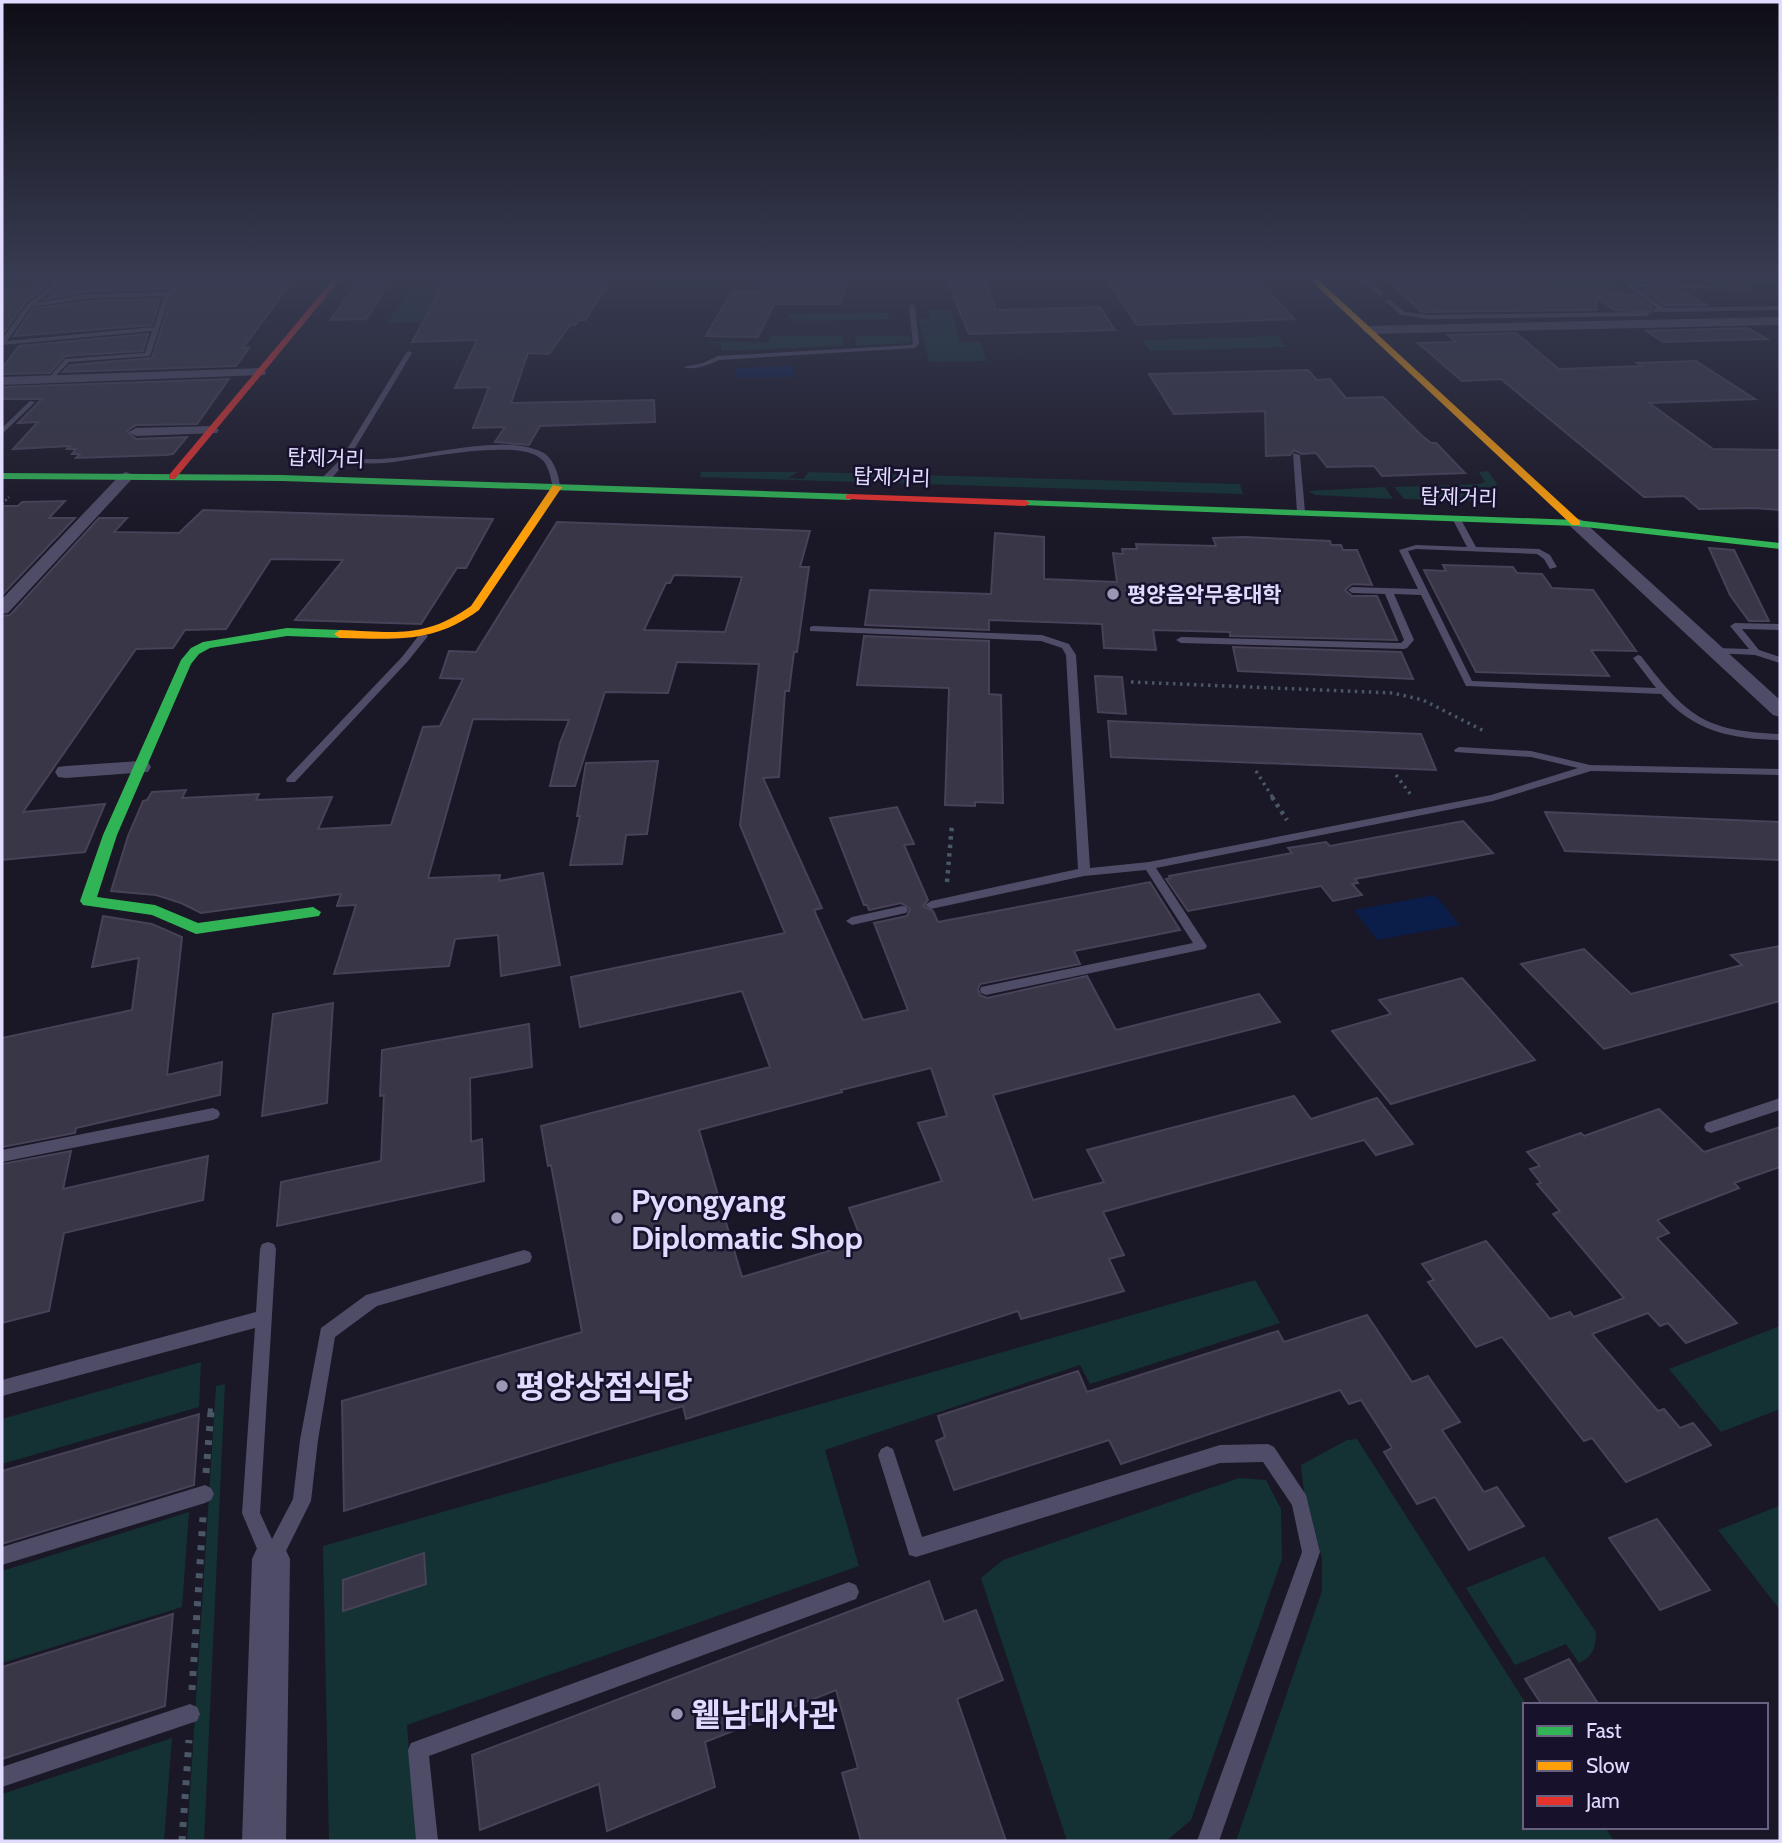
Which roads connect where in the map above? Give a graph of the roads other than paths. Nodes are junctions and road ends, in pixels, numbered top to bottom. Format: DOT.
graph roads {
  1 [pos="66,361"];
  2 [pos="269,361"];
  3 [pos="404,361"];
  4 [pos="712,361"];
  5 [pos="1401,361"];
  6 [pos="686,366"];
  7 [pos="260,372"];
  8 [pos="51,379"];
  9 [pos="2,381"];
  10 [pos="32,402"];
  11 [pos="212,430"];
  12 [pos="2,432"];
  13 [pos="136,432"];
  14 [pos="1296,456"];
  15 [pos="344,460"];
  16 [pos="2,476"];
  17 [pos="126,477"];
  18 [pos="172,477"];
  19 [pos="326,479"];
  20 [pos="557,486"];
  21 [pos="1301,512"];
  22 [pos="1456,518"];
  23 [pos="1576,523"];
  24 [pos="1780,546"];
  25 [pos="1472,550"];
  26 [pos="1553,567"];
  27 [pos="1352,590"];
  28 [pos="1388,591"];
  29 [pos="1423,592"];
  30 [pos="2,609"];
  31 [pos="1780,626"];
  32 [pos="813,629"];
  33 [pos="423,636"];
  34 [pos="1181,640"];
  35 [pos="1715,651"];
  36 [pos="1756,652"];
  37 [pos="1638,658"];
  38 [pos="1780,660"];
  39 [pos="1662,691"];
  40 [pos="1780,711"];
  41 [pos="1780,737"];
  42 [pos="1459,750"];
  43 [pos="140,767"];
  44 [pos="1590,768"];
  45 [pos="66,772"];
  46 [pos="1780,772"];
  47 [pos="291,780"];
  48 [pos="1149,866"];
  49 [pos="1084,872"];
  50 [pos="931,905"];
  51 [pos="902,911"];
  52 [pos="313,912"];
  53 [pos="852,921"];
  54 [pos="986,990"];
  55 [pos="1780,1104"];
  56 [pos="213,1114"];
  57 [pos="1711,1126"];
  58 [pos="2,1156"];
  59 [pos="268,1249"];
  60 [pos="524,1257"];
  61 [pos="263,1318"];
  62 [pos="2,1388"];
  63 [pos="887,1455"];
  64 [pos="205,1494"];
  65 [pos="2,1556"];
  66 [pos="271,1559"];
  67 [pos="849,1592"];
  68 [pos="190,1714"];
  69 [pos="2,1777"];
  70 [pos="264,1841"];
  71 [pos="427,1841"];
  72 [pos="1208,1841"];
  1 -- 8 [label="lane"];
  2 -- 7 [label="street"];
  3 -- 15 [label="lane"];
  4 -- 6 [label="lane"];
  5 -- 23 [label="street"];
  7 -- 8 [label="street"];
  7 -- 11 [label="street"];
  8 -- 9 [label="street"];
  10 -- 12 [label="lane"];
  11 -- 13 [label="street"];
  11 -- 18 [label="street"];
  14 -- 21 [label="lane"];
  15 -- 19 [label="lane"];
  15 -- 20 [label="lane"];
  16 -- 17 [label="street, 탑제거리"];
  17 -- 18 [label="street, 탑제거리"];
  17 -- 30 [label="street"];
  18 -- 19 [label="street, 탑제거리"];
  19 -- 20 [label="street, 탑제거리"];
  20 -- 21 [label="street, 탑제거리"];
  20 -- 33 [label="street"];
  21 -- 22 [label="street, 탑제거리"];
  22 -- 23 [label="street, 탑제거리"];
  22 -- 25 [label="lane"];
  23 -- 24 [label="street, 탑제거리"];
  23 -- 35 [label="street"];
  25 -- 26 [label="lane"];
  25 -- 29 [label="lane"];
  27 -- 28 [label="lane"];
  28 -- 29 [label="lane"];
  28 -- 34 [label="lane"];
  29 -- 39 [label="lane"];
  31 -- 36 [label="lane"];
  32 -- 49 [label="lane"];
  33 -- 43 [label="street"];
  33 -- 47 [label="lane"];
  35 -- 36 [label="lane"];
  35 -- 40 [label="street"];
  36 -- 38 [label="lane"];
  37 -- 39 [label="lane"];
  39 -- 41 [label="lane"];
  42 -- 44 [label="lane"];
  43 -- 45 [label="street"];
  43 -- 52 [label="street"];
  44 -- 46 [label="lane"];
  44 -- 48 [label="lane"];
  48 -- 49 [label="lane"];
  48 -- 54 [label="lane"];
  49 -- 50 [label="lane"];
  51 -- 53 [label="lane"];
  55 -- 57 [label="lane"];
  56 -- 58 [label="lane"];
  59 -- 61 [label="lane"];
  60 -- 66 [label="lane"];
  61 -- 62 [label="lane"];
  61 -- 66 [label="lane"];
  63 -- 72 [label="lane"];
  64 -- 65 [label="lane"];
  66 -- 70 [label="street"];
  67 -- 71 [label="lane"];
  68 -- 69 [label="lane"];
}
